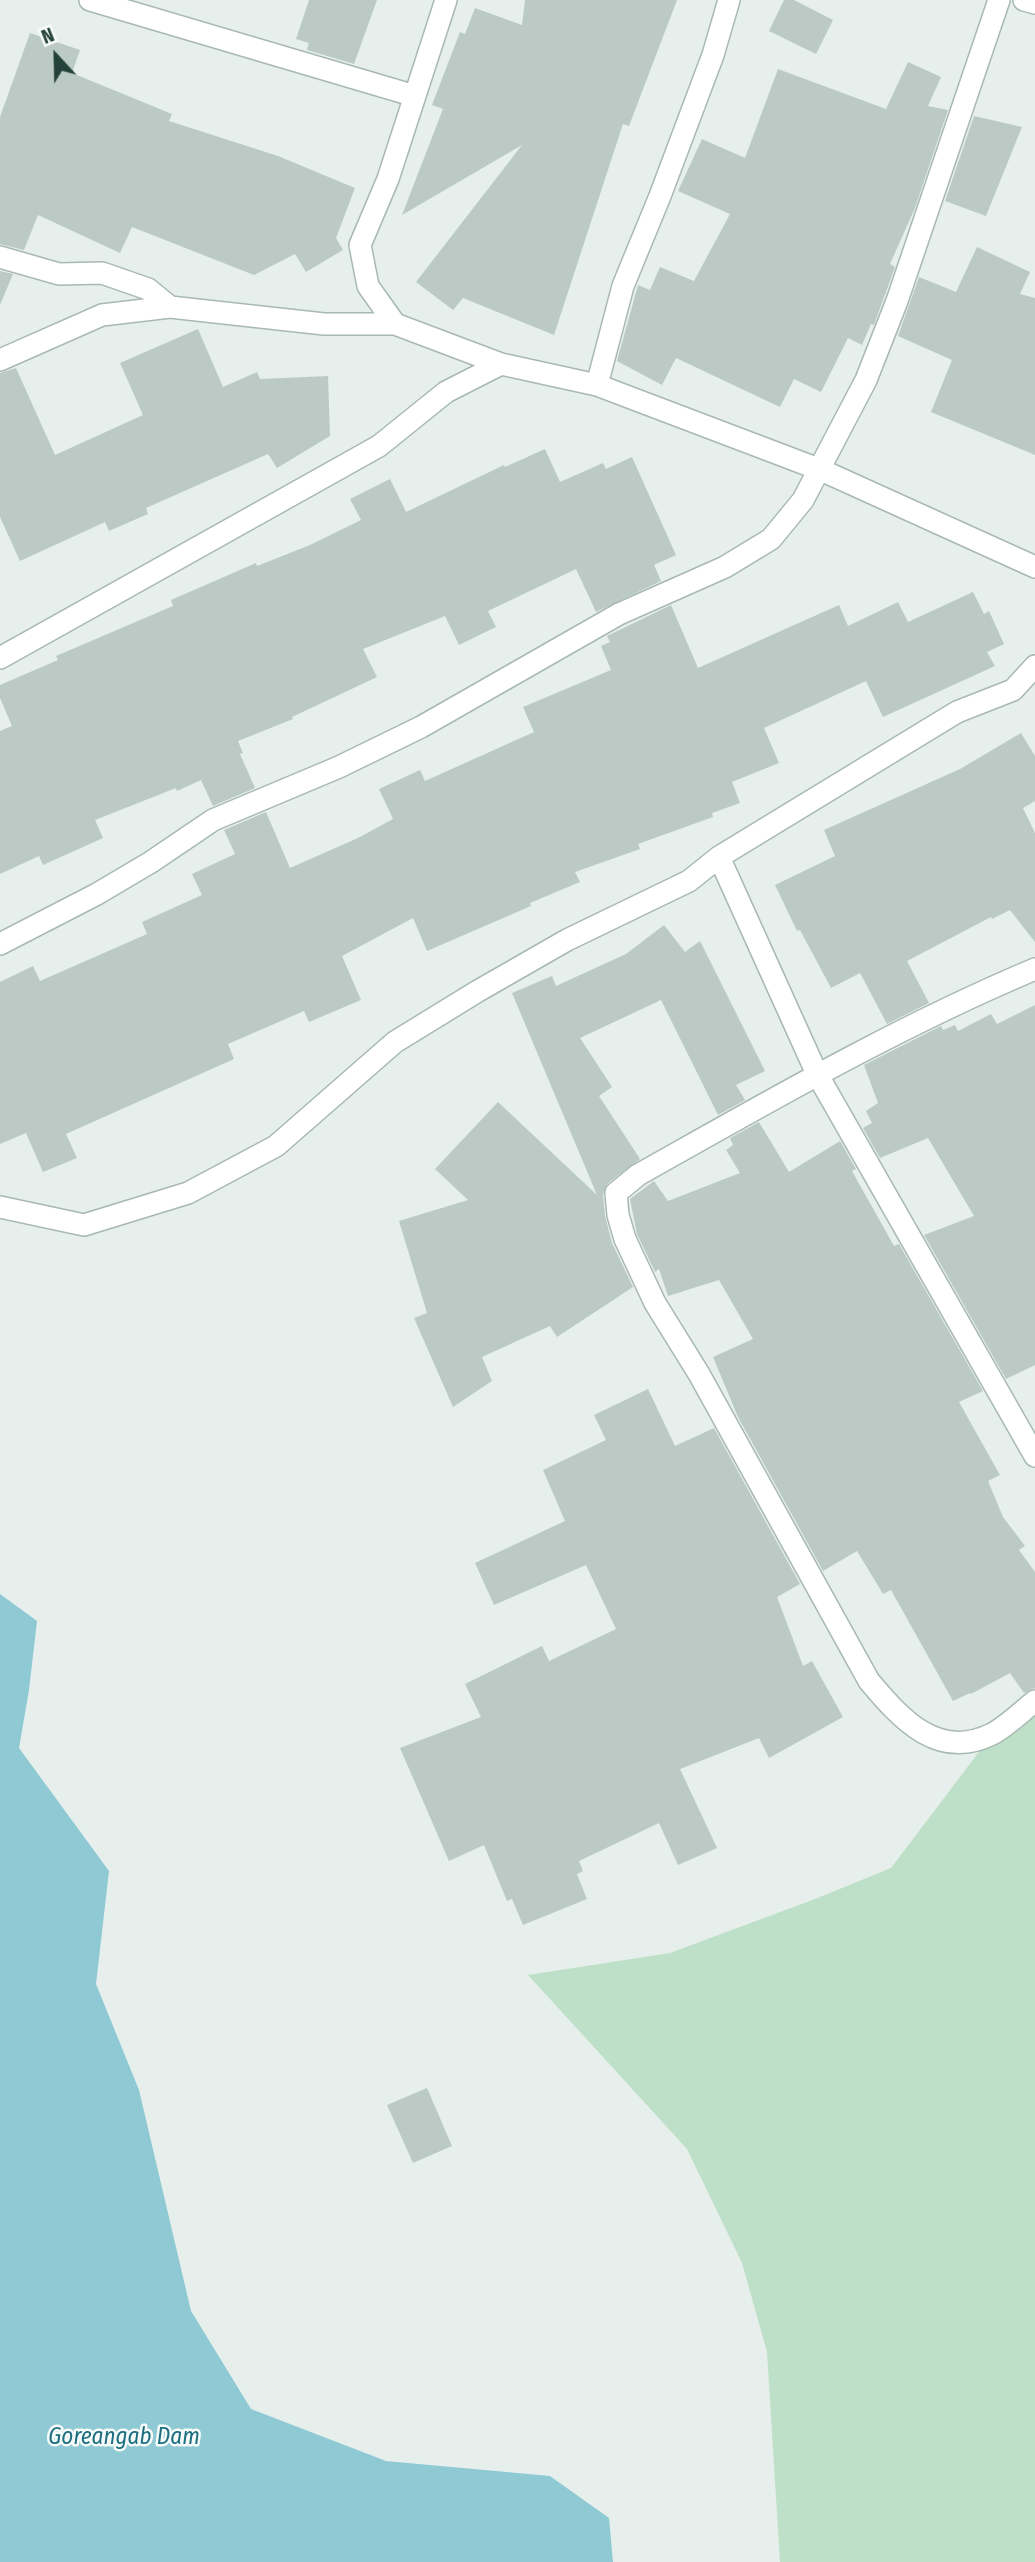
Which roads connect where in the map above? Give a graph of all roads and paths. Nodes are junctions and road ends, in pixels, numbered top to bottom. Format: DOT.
graph roads {
  1 [pos="90,0"];
  2 [pos="446,0"];
  3 [pos="729,0"];
  4 [pos="999,0"];
  5 [pos="1024,0"];
  6 [pos="1035,4"];
  7 [pos="415,96"];
  8 [pos="0,257"];
  9 [pos="170,307"];
  10 [pos="395,324"];
  11 [pos="0,360"];
  12 [pos="501,365"];
  13 [pos="597,385"];
  14 [pos="821,470"];
  15 [pos="1035,567"];
  16 [pos="0,657"];
  17 [pos="1035,666"];
  18 [pos="719,857"];
  19 [pos="0,944"];
  20 [pos="1035,969"];
  21 [pos="817,1074"];
  22 [pos="0,1207"];
  23 [pos="1035,1456"];
  24 [pos="1035,1701"];
  1 -- 7 [label="lane"];
  2 -- 7 [label="lane"];
  3 -- 13 [label="lane"];
  4 -- 14 [label="lane"];
  5 -- 6 [label="lane"];
  7 -- 10 [label="lane"];
  8 -- 9 [label="lane"];
  9 -- 10 [label="lane"];
  9 -- 11 [label="lane"];
  10 -- 12 [label="lane"];
  12 -- 13 [label="lane"];
  12 -- 16 [label="lane"];
  13 -- 14 [label="lane"];
  14 -- 15 [label="lane"];
  14 -- 19 [label="lane"];
  17 -- 18 [label="lane"];
  18 -- 21 [label="lane"];
  18 -- 22 [label="lane"];
  20 -- 21 [label="lane"];
  21 -- 23 [label="lane"];
  21 -- 24 [label="lane"];
}
